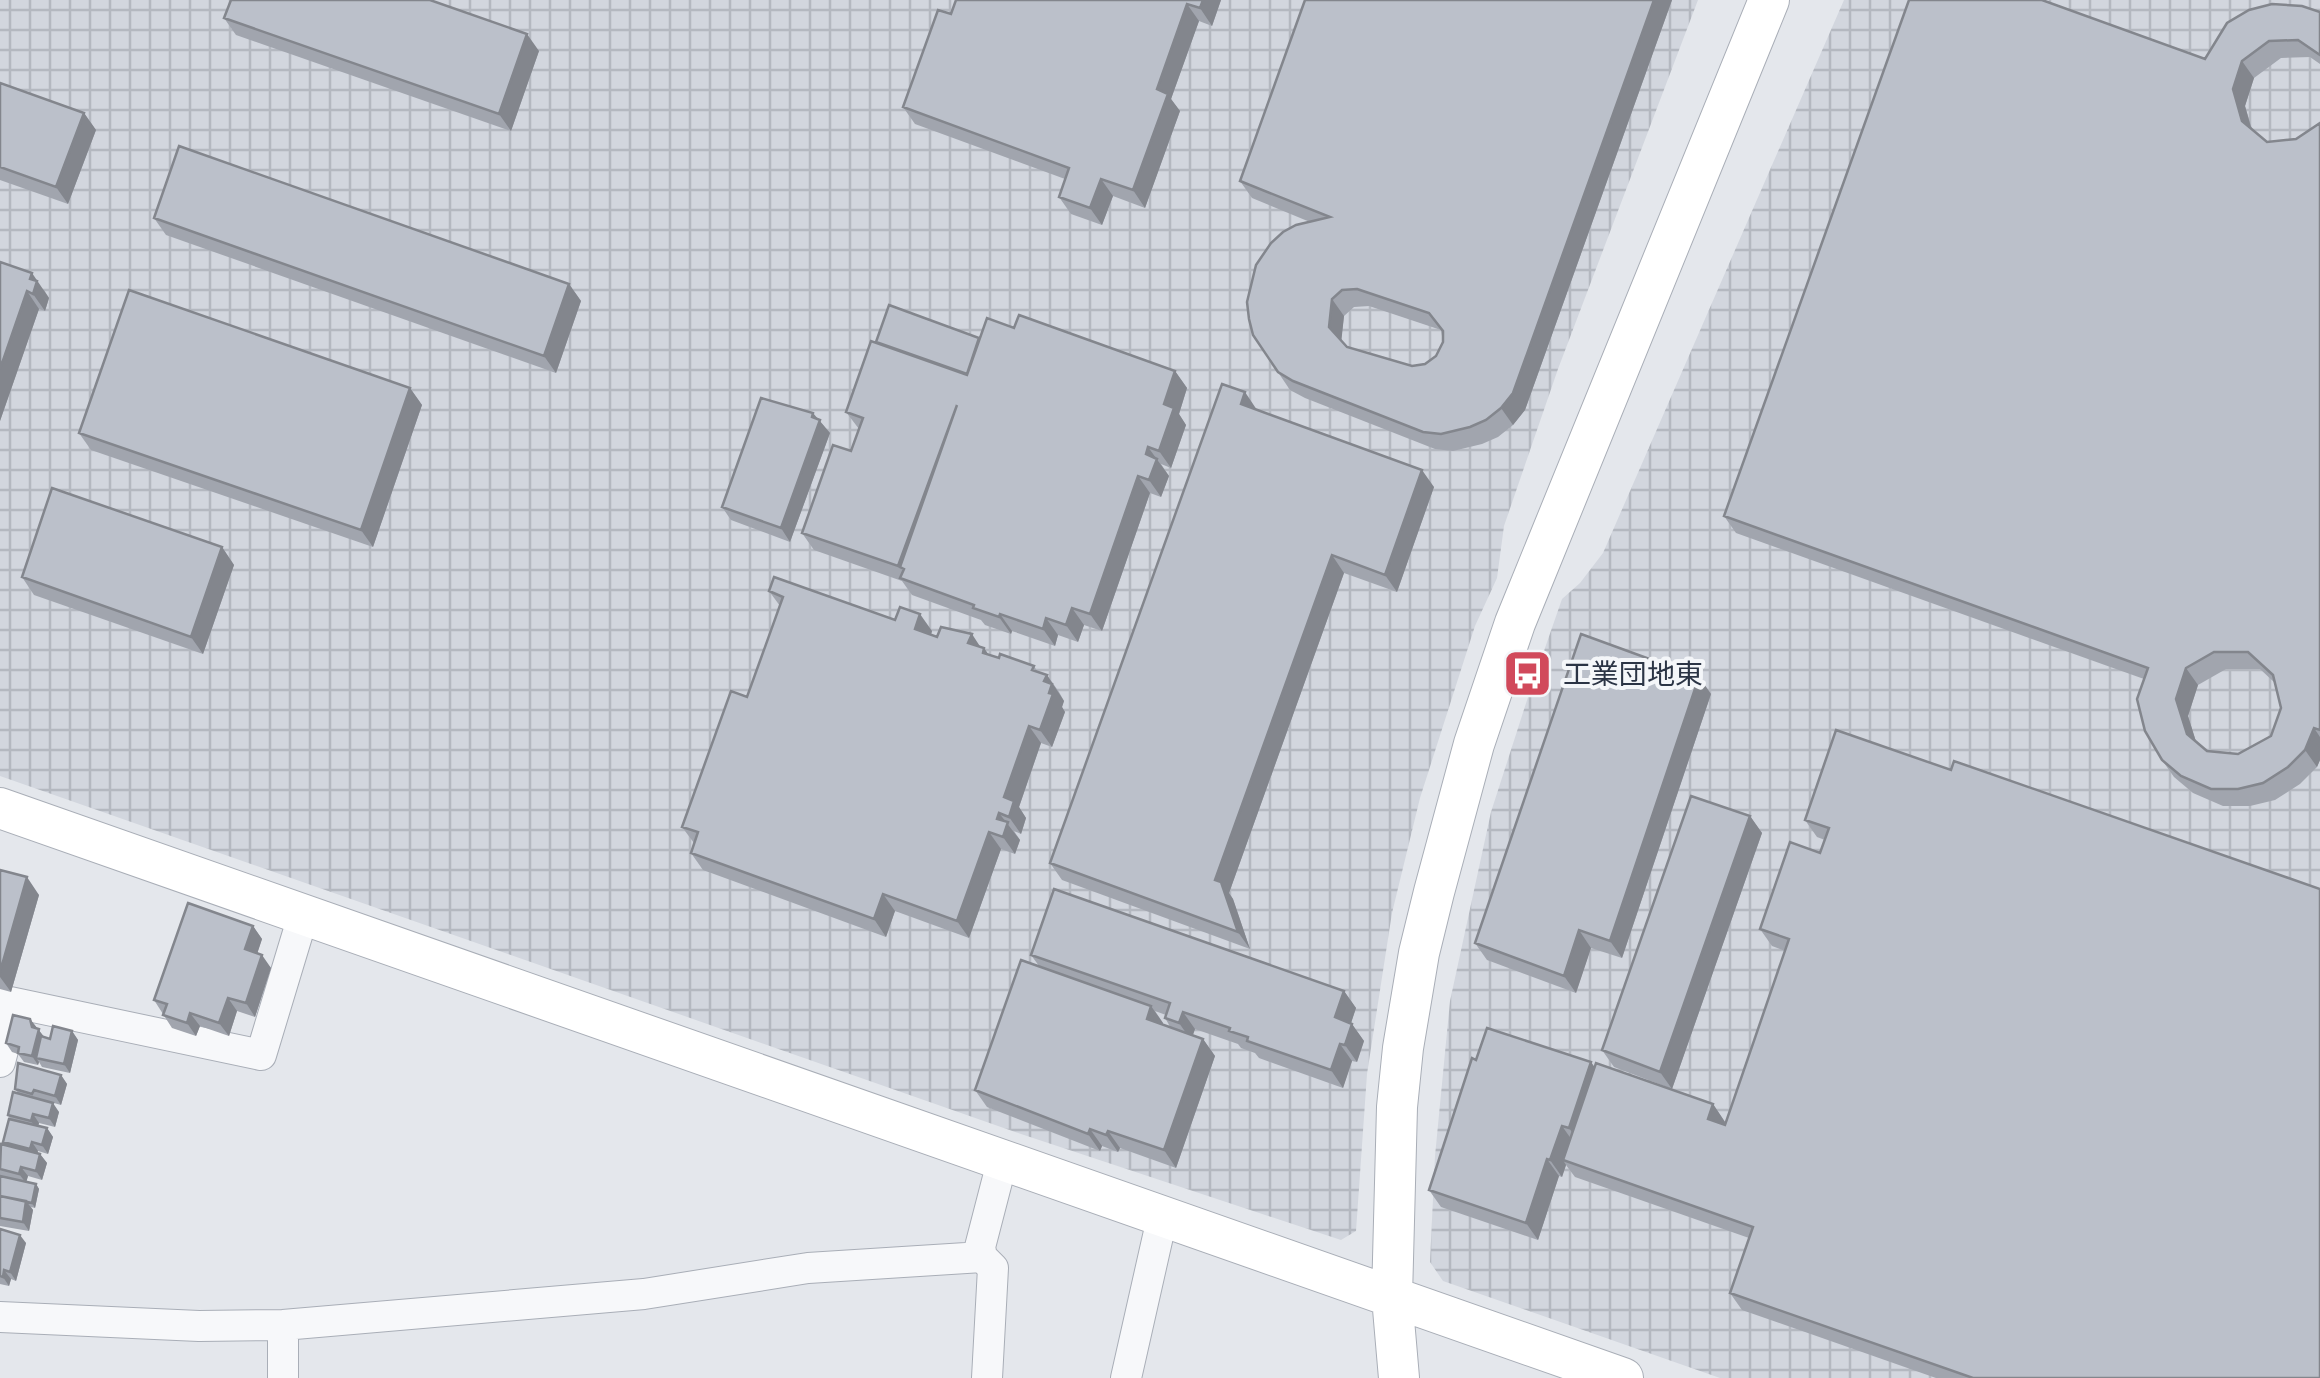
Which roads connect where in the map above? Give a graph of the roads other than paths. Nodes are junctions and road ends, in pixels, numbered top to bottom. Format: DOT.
graph roads {
  1 [pos="1769,0"];
  2 [pos="0,808"];
  3 [pos="302,916"];
  4 [pos="7,1002"];
  5 [pos="0,1062"];
  6 [pos="1002,1162"];
  7 [pos="1162,1214"];
  8 [pos="982,1257"];
  9 [pos="1392,1297"];
  10 [pos="0,1317"];
  11 [pos="282,1324"];
  12 [pos="283,1378"];
  13 [pos="987,1378"];
  14 [pos="1126,1378"];
  15 [pos="1399,1378"];
  16 [pos="1623,1378"];
  1 -- 9 [label="street"];
  2 -- 3 [label="street"];
  3 -- 4 [label="street"];
  3 -- 6 [label="street"];
  4 -- 5 [label="street"];
  6 -- 7 [label="street"];
  6 -- 8 [label="street"];
  7 -- 9 [label="street"];
  7 -- 14 [label="street"];
  8 -- 11 [label="street"];
  8 -- 13 [label="street"];
  9 -- 15 [label="street"];
  9 -- 16 [label="street"];
  10 -- 11 [label="street"];
  11 -- 12 [label="street"];
}
